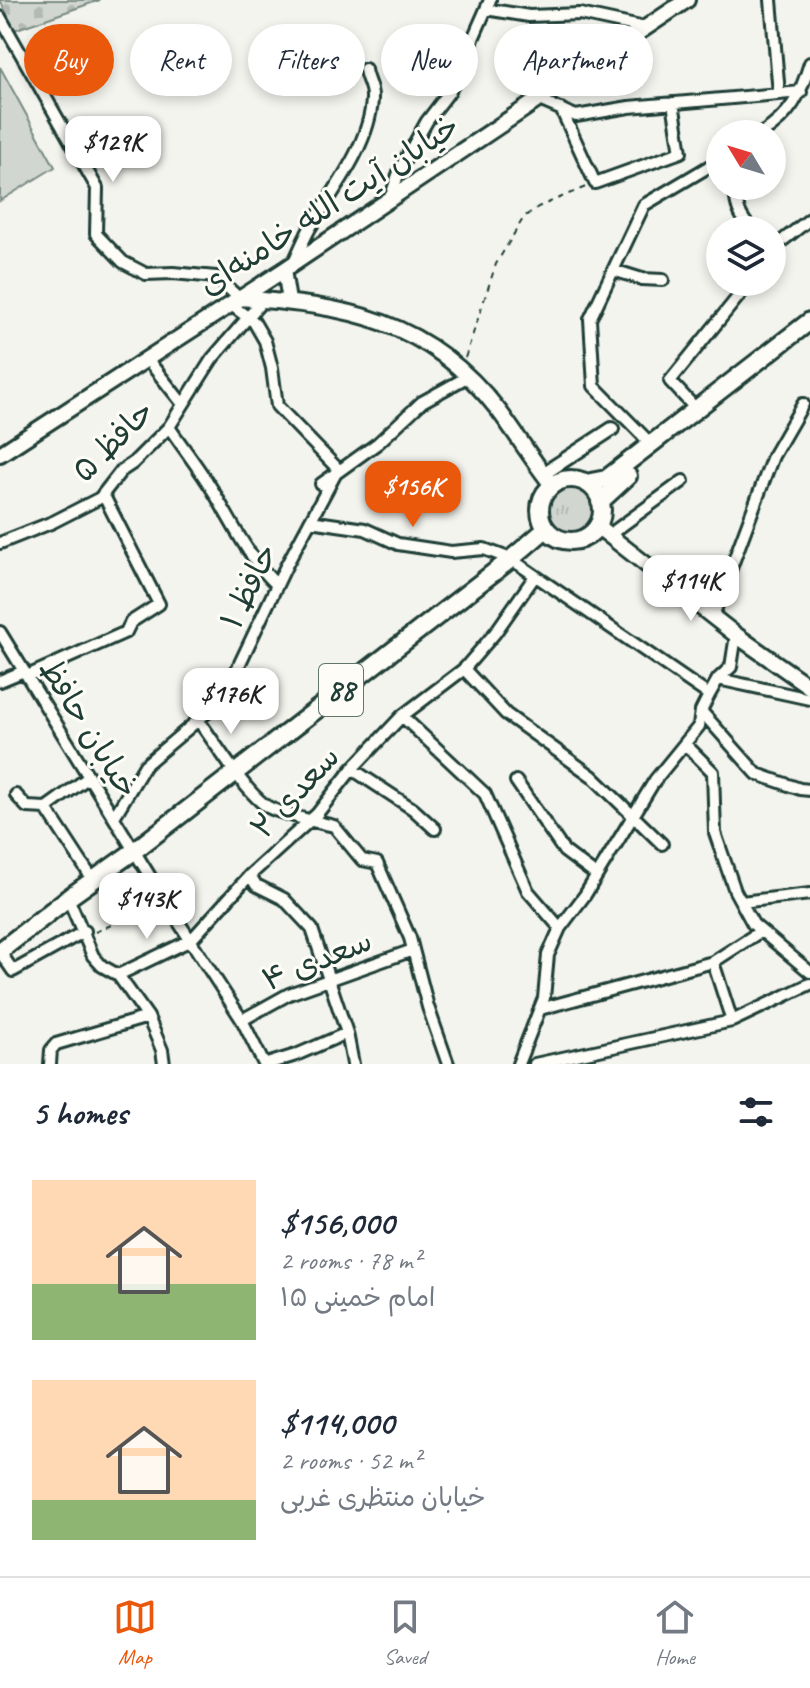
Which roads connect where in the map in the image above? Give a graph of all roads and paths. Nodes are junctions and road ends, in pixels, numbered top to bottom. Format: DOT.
graph roads {
  1 [pos="687,0"];
  2 [pos="771,0"];
  3 [pos="488,4"];
  4 [pos="0,17"];
  5 [pos="626,24"];
  6 [pos="651,24"];
  7 [pos="810,63"];
  8 [pos="365,69"];
  9 [pos="801,92"];
  10 [pos="779,94"];
  11 [pos="545,96"];
  12 [pos="539,100"];
  13 [pos="673,103"];
  14 [pos="561,109"];
  15 [pos="782,120"];
  16 [pos="706,168"];
  17 [pos="607,179"];
  18 [pos="390,199"];
  19 [pos="810,219"];
  20 [pos="786,237"];
  21 [pos="289,267"];
  22 [pos="613,270"];
  23 [pos="663,280"];
  24 [pos="739,296"];
  25 [pos="263,300"];
  26 [pos="234,301"];
  27 [pos="289,301"];
  28 [pos="810,321"];
  29 [pos="810,334"];
  30 [pos="147,359"];
  31 [pos="464,374"];
  32 [pos="182,403"];
  33 [pos="808,405"];
  34 [pos="696,409"];
  35 [pos="169,427"];
  36 [pos="612,429"];
  37 [pos="651,444"];
  38 [pos="0,454"];
  39 [pos="336,473"];
  40 [pos="547,480"];
  41 [pos="683,481"];
  42 [pos="586,483"];
  43 [pos="321,484"];
  44 [pos="103,494"];
  45 [pos="600,502"];
  46 [pos="310,521"];
  47 [pos="546,529"];
  48 [pos="603,530"];
  49 [pos="0,543"];
  50 [pos="511,559"];
  51 [pos="535,576"];
  52 [pos="277,585"];
  53 [pos="713,616"];
  54 [pos="0,632"];
  55 [pos="736,635"];
  56 [pos="464,669"];
  57 [pos="26,674"];
  58 [pos="718,679"];
  59 [pos="0,681"];
  60 [pos="810,687"];
  61 [pos="709,695"];
  62 [pos="810,699"];
  63 [pos="701,711"];
  64 [pos="402,716"];
  65 [pos="198,720"];
  66 [pos="685,744"];
  67 [pos="352,769"];
  68 [pos="236,771"];
  69 [pos="89,777"];
  70 [pos="516,781"];
  71 [pos="810,790"];
  72 [pos="16,795"];
  73 [pos="46,808"];
  74 [pos="114,817"];
  75 [pos="632,817"];
  76 [pos="308,821"];
  77 [pos="435,829"];
  78 [pos="662,844"];
  79 [pos="134,851"];
  80 [pos="250,875"];
  81 [pos="596,875"];
  82 [pos="93,880"];
  83 [pos="810,894"];
  84 [pos="68,898"];
  85 [pos="165,901"];
  86 [pos="741,902"];
  87 [pos="560,928"];
  88 [pos="761,931"];
  89 [pos="86,934"];
  90 [pos="191,940"];
  91 [pos="413,950"];
  92 [pos="0,952"];
  93 [pos="713,962"];
  94 [pos="810,972"];
  95 [pos="118,975"];
  96 [pos="330,981"];
  97 [pos="810,984"];
  98 [pos="540,1009"];
  99 [pos="148,1017"];
  100 [pos="242,1020"];
  101 [pos="732,1021"];
  102 [pos="347,1033"];
  103 [pos="50,1064"];
  104 [pos="164,1064"];
  105 [pos="266,1064"];
  106 [pos="353,1064"];
  107 [pos="448,1064"];
  108 [pos="518,1064"];
  109 [pos="535,1064"];
  1 -- 6 [label="main road, خیابان آیت الله خامنه‌ای"];
  2 -- 10 [label="street"];
  3 -- 5 [label="street"];
  3 -- 18 [label="street"];
  4 -- 26 [label="street"];
  7 -- 9 [label="street"];
  8 -- 21 [label="street"];
  9 -- 10 [label="street"];
  9 -- 15 [label="street"];
  10 -- 13 [label="street"];
  11 -- 12 [label="main road, خیابان آیت الله خامنه‌ای"];
  12 -- 14 [label="street"];
  12 -- 18 [label="main road, خیابان آیت الله خامنه‌ای"];
  13 -- 14 [label="street"];
  13 -- 17 [label="street"];
  14 -- 17 [label="street"];
  16 -- 22 [label="street"];
  17 -- 31 [label="path"];
  18 -- 21 [label="main road, خیابان آیت الله خامنه‌ای"];
  19 -- 20 [label="street"];
  21 -- 26 [label="main road, خیابان آیت الله خامنه‌ای"];
  21 -- 27 [label="street"];
  22 -- 23 [label="street"];
  22 -- 37 [label="street"];
  24 -- 34 [label="street"];
  25 -- 26 [label="main road"];
  25 -- 27 [label="main road"];
  25 -- 32 [label="street, حافظ ۵"];
  26 -- 30 [label="main road, خیابان آیت الله خامنه‌ای"];
  26 -- 39 [label="street"];
  27 -- 31 [label="main road"];
  28 -- 34 [label="main road"];
  29 -- 45 [label="main road"];
  30 -- 32 [label="street"];
  30 -- 38 [label="main road, خیابان آیت الله خامنه‌ای"];
  31 -- 39 [label="street"];
  31 -- 40 [label="main road"];
  32 -- 35 [label="street, حافظ ۵"];
  33 -- 53 [label="street"];
  34 -- 37 [label="main road"];
  35 -- 44 [label="street, حافظ ۵"];
  35 -- 52 [label="street"];
  36 -- 40 [label="street"];
  37 -- 42 [label="main road"];
  39 -- 43 [label="street"];
  39 -- 46 [label="street, حافظ ۱"];
  40 -- 42 [label="main road"];
  40 -- 47 [label="main road"];
  41 -- 48 [label="street"];
  42 -- 45 [label="main road"];
  44 -- 49 [label="street, حافظ ۵"];
  44 -- 57 [label="street"];
  45 -- 48 [label="main road"];
  46 -- 50 [label="street"];
  46 -- 52 [label="street, حافظ ۱"];
  47 -- 48 [label="main road"];
  47 -- 50 [label="main road, 88"];
  48 -- 53 [label="main road"];
  50 -- 51 [label="street"];
  50 -- 68 [label="main road, 88"];
  51 -- 56 [label="street, سعدی ۲"];
  51 -- 61 [label="street"];
  52 -- 65 [label="street, حافظ ۱"];
  53 -- 55 [label="main road"];
  54 -- 57 [label="street, خیابان حافظ"];
  55 -- 58 [label="street"];
  55 -- 60 [label="main road"];
  56 -- 64 [label="street, سعدی ۲"];
  56 -- 75 [label="street"];
  57 -- 59 [label="street"];
  57 -- 69 [label="street, خیابان حافظ"];
  58 -- 61 [label="street"];
  58 -- 62 [label="street"];
  61 -- 63 [label="street"];
  63 -- 66 [label="street"];
  63 -- 71 [label="street"];
  64 -- 67 [label="street, سعدی ۲"];
  64 -- 87 [label="street"];
  65 -- 68 [label="street"];
  65 -- 74 [label="street, حافظ ۱"];
  66 -- 75 [label="street"];
  66 -- 86 [label="street"];
  67 -- 76 [label="street, سعدی ۲"];
  67 -- 77 [label="street"];
  68 -- 76 [label="street"];
  68 -- 79 [label="main road, 88"];
  69 -- 73 [label="street"];
  69 -- 74 [label="street, خیابان حافظ"];
  70 -- 81 [label="street"];
  72 -- 73 [label="street"];
  73 -- 82 [label="street"];
  74 -- 79 [label="street, خیابان حافظ"];
  75 -- 78 [label="street"];
  75 -- 81 [label="street"];
  76 -- 80 [label="street, سعدی ۲"];
  76 -- 91 [label="street"];
  79 -- 82 [label="main road, 88"];
  79 -- 85 [label="street, خیابان حافظ"];
  80 -- 90 [label="street, سعدی ۲"];
  80 -- 96 [label="street"];
  81 -- 87 [label="street"];
  82 -- 84 [label="main road, 88"];
  83 -- 86 [label="street"];
  84 -- 89 [label="street"];
  84 -- 92 [label="main road, 88"];
  85 -- 89 [label="path"];
  85 -- 90 [label="street, خیابان حافظ"];
  86 -- 88 [label="street"];
  87 -- 98 [label="street"];
  88 -- 93 [label="street"];
  88 -- 94 [label="street"];
  89 -- 92 [label="street"];
  89 -- 95 [label="street"];
  90 -- 95 [label="street"];
  90 -- 100 [label="street, خیابان حافظ"];
  91 -- 96 [label="street, سعدی ۴"];
  91 -- 107 [label="street"];
  93 -- 98 [label="street"];
  93 -- 101 [label="street"];
  95 -- 99 [label="street"];
  96 -- 100 [label="street, سعدی ۴"];
  96 -- 102 [label="street"];
  97 -- 101 [label="street"];
  98 -- 108 [label="street"];
  99 -- 103 [label="street"];
  99 -- 104 [label="street"];
  100 -- 105 [label="street, خیابان حافظ"];
  101 -- 109 [label="street"];
  102 -- 105 [label="street"];
  102 -- 106 [label="street"];
}
